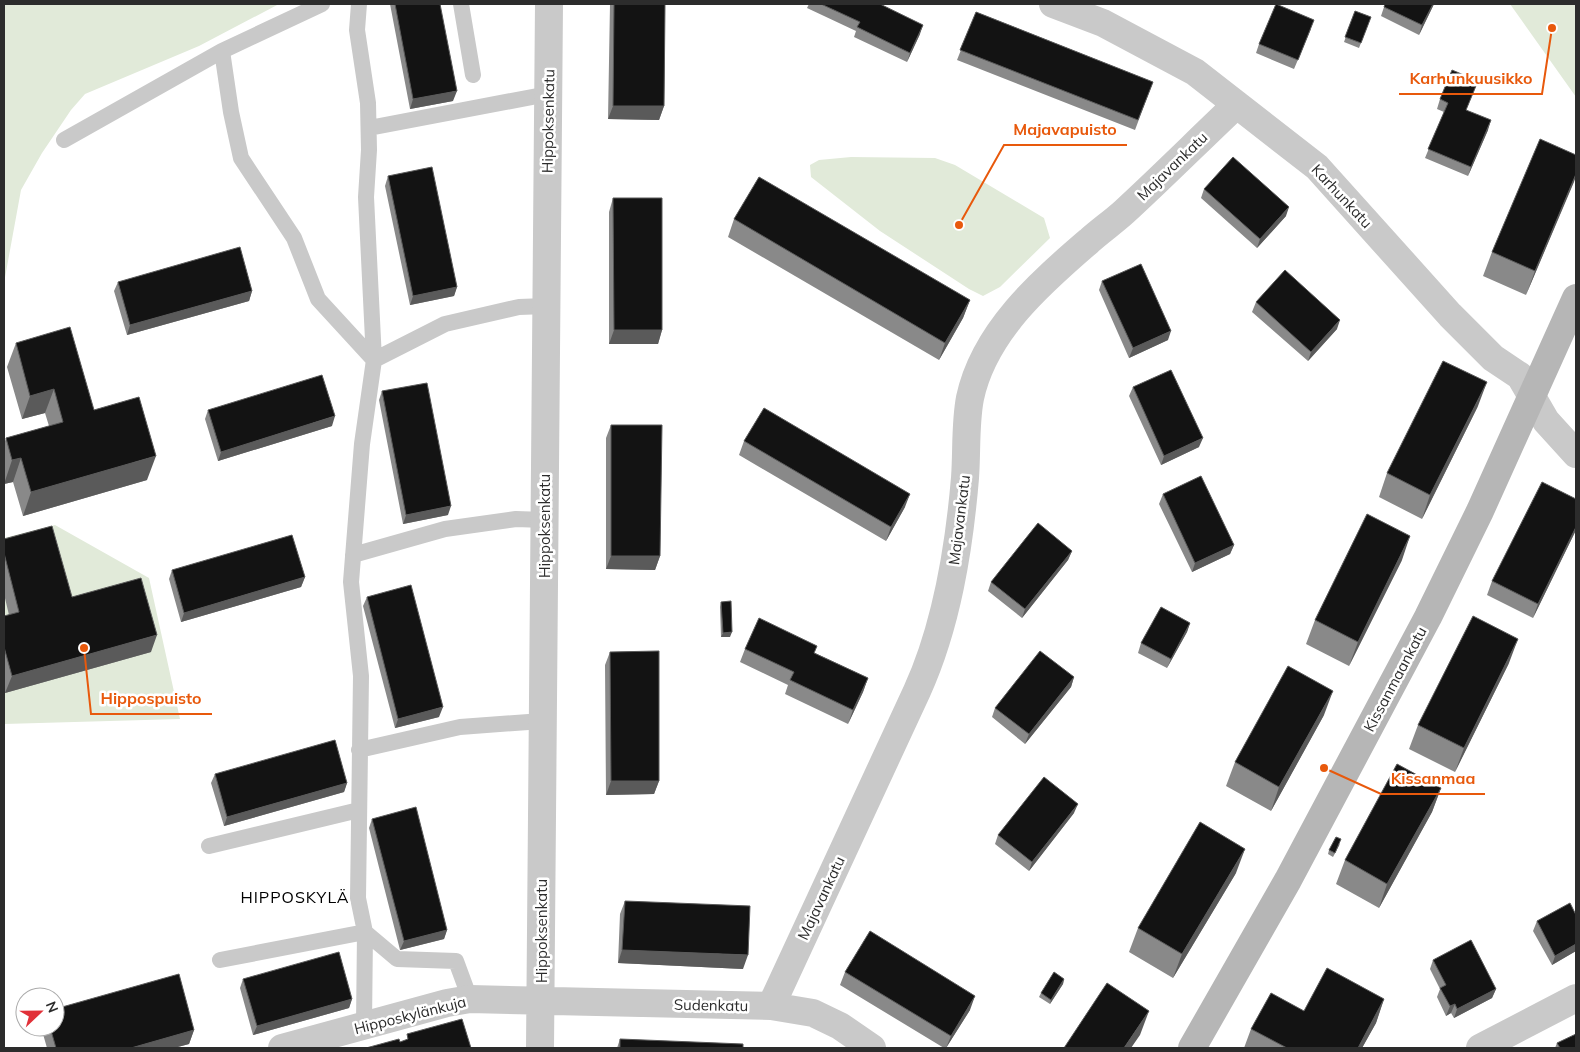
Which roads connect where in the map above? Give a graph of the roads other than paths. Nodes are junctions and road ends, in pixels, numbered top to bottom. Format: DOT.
graph roads {
  1 [pos="322,4"];
  2 [pos="359,4"];
  3 [pos="461,4"];
  4 [pos="549,4"];
  5 [pos="1053,4"];
  6 [pos="222,51"];
  7 [pos="473,75"];
  8 [pos="548,94"];
  9 [pos="1236,105"];
  10 [pos="369,128"];
  11 [pos="64,140"];
  12 [pos="1576,298"];
  13 [pos="546,306"];
  14 [pos="374,360"];
  15 [pos="1533,396"];
  16 [pos="1576,454"];
  17 [pos="544,520"];
  18 [pos="354,555"];
  19 [pos="542,721"];
  20 [pos="359,750"];
  21 [pos="359,810"];
  22 [pos="209,846"];
  23 [pos="364,932"];
  24 [pos="220,960"];
  25 [pos="1576,998"];
  26 [pos="470,1000"];
  27 [pos="540,1001"];
  28 [pos="771,1006"];
  29 [pos="364,1025"];
  30 [pos="282,1048"];
  31 [pos="540,1048"];
  32 [pos="872,1048"];
  33 [pos="1192,1048"];
  34 [pos="1480,1048"];
  1 -- 6 [label="lane"];
  2 -- 10 [label="lane"];
  3 -- 7 [label="lane"];
  4 -- 8 [label="street, Hippoksenkatu"];
  5 -- 9 [label="street, Karhunkatu"];
  6 -- 11 [label="lane"];
  6 -- 14 [label="lane"];
  8 -- 10 [label="lane"];
  8 -- 13 [label="street, Hippoksenkatu"];
  9 -- 15 [label="street, Karhunkatu"];
  9 -- 28 [label="street, Majavankatu"];
  10 -- 14 [label="lane"];
  12 -- 15 [label="street, Kissanmaankatu"];
  13 -- 14 [label="lane"];
  13 -- 17 [label="street, Hippoksenkatu"];
  14 -- 18 [label="lane"];
  15 -- 16 [label="street, Karhunkatu"];
  15 -- 33 [label="street, Kissanmaankatu"];
  17 -- 18 [label="lane"];
  17 -- 19 [label="street, Hippoksenkatu"];
  18 -- 20 [label="lane"];
  19 -- 20 [label="lane"];
  19 -- 27 [label="street, Hippoksenkatu"];
  20 -- 21 [label="lane"];
  21 -- 22 [label="lane"];
  21 -- 23 [label="lane"];
  23 -- 24 [label="lane"];
  23 -- 26 [label="lane"];
  23 -- 29 [label="lane"];
  25 -- 34 [label="street"];
  26 -- 27 [label="street, Hipposkylänkuja"];
  26 -- 29 [label="street, Hipposkylänkuja"];
  27 -- 28 [label="street, Sudenkatu"];
  27 -- 31 [label="street, Hippoksenkatu"];
  28 -- 32 [label="street, Sudenkatu"];
  29 -- 30 [label="street, Hipposkylänkuja"];
}
